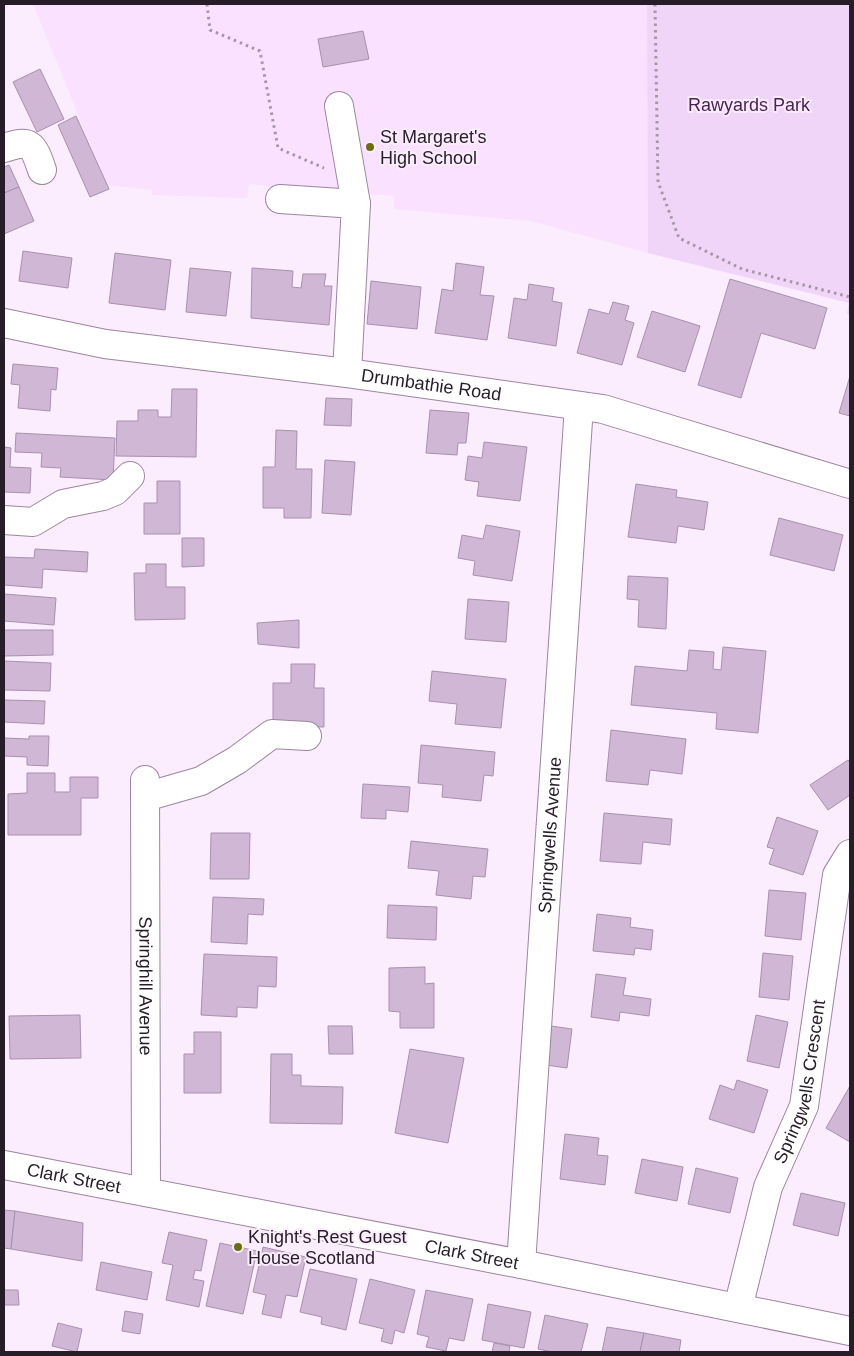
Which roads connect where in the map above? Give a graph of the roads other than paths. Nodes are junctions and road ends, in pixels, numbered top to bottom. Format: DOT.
graph roads {
  1 [pos="338,106"];
  2 [pos="4,148"];
  3 [pos="42,170"];
  4 [pos="354,192"];
  5 [pos="280,199"];
  6 [pos="4,324"];
  7 [pos="347,373"];
  8 [pos="579,406"];
  9 [pos="130,476"];
  10 [pos="850,484"];
  11 [pos="4,520"];
  12 [pos="307,736"];
  13 [pos="850,854"];
  14 [pos="4,1165"];
  15 [pos="146,1192"];
  16 [pos="521,1264"];
  17 [pos="738,1308"];
  18 [pos="850,1331"];
  1 -- 4 [label="street"];
  2 -- 3 [label="street"];
  4 -- 5 [label="street"];
  4 -- 7 [label="street"];
  6 -- 7 [label="street, Drumbathie Road"];
  7 -- 8 [label="street, Drumbathie Road"];
  8 -- 10 [label="street, Drumbathie Road"];
  8 -- 16 [label="street, Springwells Avenue"];
  9 -- 11 [label="street"];
  12 -- 15 [label="street, Springhill Avenue"];
  13 -- 17 [label="street, Springwells Crescent"];
  14 -- 15 [label="street, Clark Street"];
  15 -- 16 [label="street, Clark Street"];
  16 -- 17 [label="street, Clark Street"];
  17 -- 18 [label="street, Clark Street"];
}
